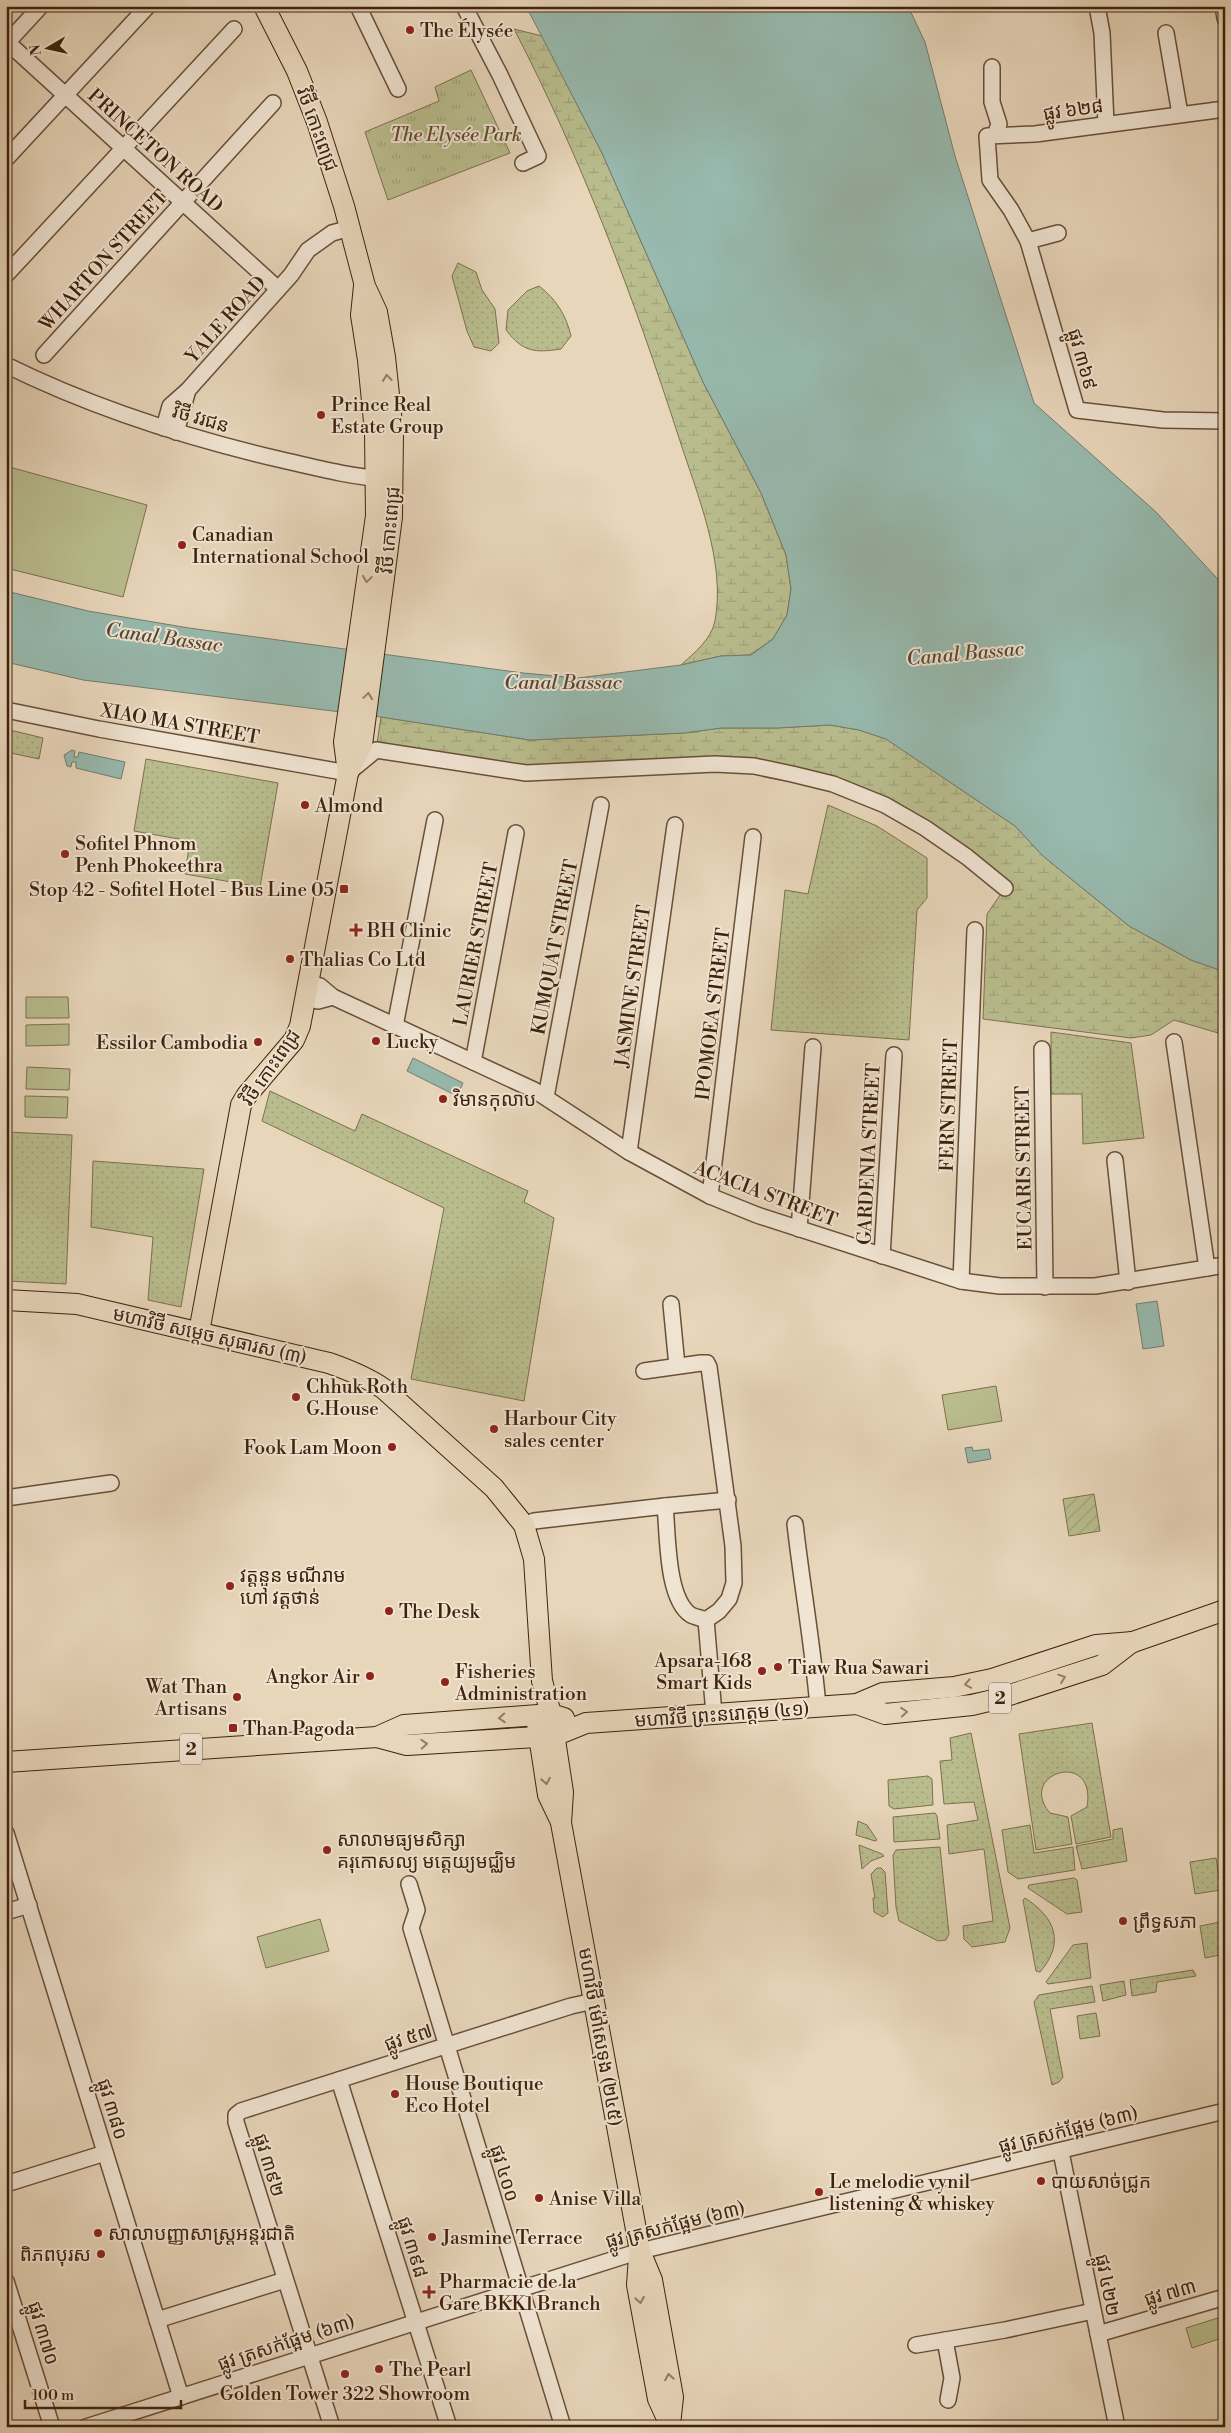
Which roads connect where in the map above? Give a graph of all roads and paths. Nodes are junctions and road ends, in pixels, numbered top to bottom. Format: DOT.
graph roads {
  1 [pos="41,6"];
  2 [pos="148,6"];
  3 [pos="264,6"];
  4 [pos="358,6"];
  5 [pos="464,6"];
  6 [pos="1097,6"];
  7 [pos="1222,6"];
  8 [pos="1225,18"];
  9 [pos="234,29"];
  10 [pos="1166,33"];
  11 [pos="7,42"];
  12 [pos="992,67"];
  13 [pos="398,89"];
  14 [pos="66,95"];
  15 [pos="273,103"];
  16 [pos="1225,109"];
  17 [pos="1180,114"];
  18 [pos="1106,124"];
  19 [pos="995,135"];
  20 [pos="124,148"];
  21 [pos="6,159"];
  22 [pos="523,163"];
  23 [pos="183,202"];
  24 [pos="341,231"];
  25 [pos="1058,233"];
  26 [pos="1028,241"];
  27 [pos="6,275"];
  28 [pos="278,289"];
  29 [pos="44,354"];
  30 [pos="6,365"];
  31 [pos="1225,421"];
  32 [pos="170,430"];
  33 [pos="385,479"];
  34 [pos="6,710"];
  35 [pos="348,773"];
  36 [pos="601,805"];
  37 [pos="435,820"];
  38 [pos="675,825"];
  39 [pos="516,833"];
  40 [pos="753,837"];
  41 [pos="1005,888"];
  42 [pos="975,930"];
  43 [pos="307,991"];
  44 [pos="395,1026"];
  45 [pos="1174,1042"];
  46 [pos="813,1047"];
  47 [pos="1042,1049"];
  48 [pos="894,1055"];
  49 [pos="473,1062"];
  50 [pos="546,1097"];
  51 [pos="629,1152"];
  52 [pos="1115,1160"];
  53 [pos="710,1196"];
  54 [pos="799,1229"];
  55 [pos="882,1256"];
  56 [pos="1225,1265"];
  57 [pos="1207,1268"];
  58 [pos="961,1281"];
  59 [pos="1128,1282"];
  60 [pos="1045,1287"];
  61 [pos="6,1300"];
  62 [pos="671,1304"];
  63 [pos="199,1332"];
  64 [pos="677,1366"];
  65 [pos="644,1371"];
  66 [pos="111,1483"];
  67 [pos="6,1498"];
  68 [pos="728,1500"];
  69 [pos="665,1506"];
  70 [pos="795,1524"];
  71 [pos="524,1525"];
  72 [pos="1225,1610"];
  73 [pos="706,1620"];
  74 [pos="818,1707"];
  75 [pos="714,1714"];
  76 [pos="543,1715"];
  77 [pos="586,1723"];
  78 [pos="546,1736"];
  79 [pos="377,1737"];
  80 [pos="6,1762"];
  81 [pos="6,1833"];
  82 [pos="409,1884"];
  83 [pos="29,1905"];
  84 [pos="6,1912"];
  85 [pos="594,2001"];
  86 [pos="445,2046"];
  87 [pos="339,2080"];
  88 [pos="1225,2111"];
  89 [pos="236,2115"];
  90 [pos="1061,2152"];
  91 [pos="105,2153"];
  92 [pos="6,2184"];
  93 [pos="640,2251"];
  94 [pos="285,2280"];
  95 [pos="6,2281"];
  96 [pos="520,2289"];
  97 [pos="1225,2296"];
  98 [pos="1093,2311"];
  99 [pos="157,2320"];
  100 [pos="416,2322"];
  101 [pos="1098,2334"];
  102 [pos="945,2340"];
  103 [pos="916,2345"];
  104 [pos="309,2356"];
  105 [pos="181,2397"];
  106 [pos="948,2400"];
  107 [pos="670,2426"];
  108 [pos="52,2427"];
  109 [pos="86,2427"];
  110 [pos="332,2427"];
  111 [pos="449,2427"];
  112 [pos="563,2427"];
  113 [pos="1117,2427"];
  1 -- 11 [label="street"];
  2 -- 14 [label="street"];
  3 -- 24 [label="main road, វិថី កោះពេជ្រ"];
  4 -- 13 [label="street"];
  5 -- 22 [label="street"];
  6 -- 18 [label="street"];
  7 -- 8 [label="street"];
  9 -- 20 [label="street"];
  10 -- 17 [label="street"];
  11 -- 14 [label="street, PRINCETON ROAD"];
  12 -- 19 [label="street"];
  14 -- 20 [label="street, PRINCETON ROAD"];
  14 -- 21 [label="street"];
  15 -- 23 [label="street, WHARTON STREET"];
  16 -- 17 [label="street, ផ្លូវ ៦២៨"];
  17 -- 18 [label="street, ផ្លូវ ៦២៨"];
  18 -- 19 [label="street, ផ្លូវ ៦២៨"];
  19 -- 26 [label="street, ផ្លូវ ៣៦៩"];
  20 -- 23 [label="street, PRINCETON ROAD"];
  20 -- 27 [label="street"];
  23 -- 28 [label="street, PRINCETON ROAD"];
  23 -- 29 [label="street, WHARTON STREET"];
  24 -- 28 [label="street, YALE ROAD"];
  24 -- 33 [label="main road, វិថី កោះពេជ្រ"];
  25 -- 26 [label="street"];
  26 -- 31 [label="street, ផ្លូវ ៣៦៩"];
  28 -- 32 [label="street, YALE ROAD"];
  30 -- 32 [label="street, វិថី វរជន"];
  32 -- 33 [label="street, វិថី វរជន"];
  33 -- 35 [label="main road, វិថី កោះពេជ្រ"];
  34 -- 35 [label="street, XIAO MA STREET"];
  35 -- 41 [label="street"];
  35 -- 43 [label="main road, វិថី កោះពេជ្រ"];
  36 -- 50 [label="street, KUMQUAT STREET"];
  37 -- 44 [label="street"];
  38 -- 51 [label="street, JASMINE STREET"];
  39 -- 49 [label="street, LAURIER STREET"];
  40 -- 53 [label="street, IPOMOEA STREET"];
  42 -- 58 [label="street, FERN STREET"];
  43 -- 44 [label="street, ACACIA STREET"];
  43 -- 63 [label="main road, វិថី កោះពេជ្រ"];
  44 -- 49 [label="street, ACACIA STREET"];
  45 -- 57 [label="street"];
  46 -- 54 [label="street"];
  47 -- 60 [label="street, EUCARIS STREET"];
  48 -- 55 [label="street, GARDENIA STREET"];
  49 -- 50 [label="street, ACACIA STREET"];
  50 -- 51 [label="street, ACACIA STREET"];
  51 -- 53 [label="street, ACACIA STREET"];
  52 -- 59 [label="street"];
  53 -- 54 [label="street, ACACIA STREET"];
  54 -- 55 [label="street, ACACIA STREET"];
  55 -- 58 [label="street, ACACIA STREET"];
  56 -- 57 [label="street, ACACIA STREET"];
  57 -- 59 [label="street, ACACIA STREET"];
  58 -- 60 [label="street, ACACIA STREET"];
  59 -- 60 [label="street, ACACIA STREET"];
  61 -- 63 [label="main road, មហាវិថី សម្តេច សុធារស (៣)"];
  62 -- 64 [label="street"];
  63 -- 71 [label="main road, មហាវិថី សម្តេច សុធារស (៣)"];
  64 -- 65 [label="street"];
  64 -- 68 [label="street"];
  66 -- 67 [label="street"];
  68 -- 69 [label="street"];
  68 -- 73 [label="street"];
  69 -- 71 [label="street"];
  69 -- 73 [label="street"];
  70 -- 74 [label="street"];
  71 -- 76 [label="main road, មហាវិថី សម្តេច សុធារស (៣)"];
  72 -- 74 [label="main road, មហាវិថី ព្រះនរោត្តម (៤១) / 2"];
  73 -- 75 [label="street"];
  74 -- 75 [label="main road, មហាវិថី ព្រះនរោត្តម (៤១) / 2"];
  75 -- 77 [label="main road, មហាវិថី ព្រះនរោត្តម (៤១) / 2"];
  76 -- 77 [label="main road, មហាវិថី ព្រះនរោត្តម (៤១) / 2"];
  76 -- 78 [label="main road, មហាវិថី សម្តេច សុធារស (៣)"];
  76 -- 79 [label="main road, មហាវិថី ព្រះនរោត្តម (៤១) / 2, one-way"];
  77 -- 78 [label="main road, មហាវិថី ព្រះនរោត្តម (៤១) / 2"];
  79 -- 78 [label="main road, មហាវិថី ព្រះនរោត្តម (៤១) / 2, one-way"];
  78 -- 85 [label="main road, មហាវិថី ម៉ៅសេទុង (២៤៥)"];
  79 -- 80 [label="main road, មហាវិថី ព្រះនរោត្តម (៤១) / 2"];
  81 -- 83 [label="street, ផ្លូវ ៣៨០"];
  82 -- 86 [label="street, ផ្លូវ ៤០០"];
  83 -- 84 [label="street"];
  83 -- 91 [label="street, ផ្លូវ ៣៨០"];
  85 -- 86 [label="street, ផ្លូវ ៥៧"];
  85 -- 93 [label="main road, មហាវិថី ម៉ៅសេទុង (២៤៥)"];
  86 -- 87 [label="street, ផ្លូវ ៥៧"];
  86 -- 96 [label="street, ផ្លូវ ៤០០"];
  87 -- 89 [label="street, ផ្លូវ ៥៧"];
  87 -- 100 [label="street, ផ្លូវ ៣៩៨"];
  88 -- 90 [label="street, ផ្លូវ ត្រសក់ផ្អែម (៦៣)"];
  89 -- 94 [label="street, ផ្លូវ ៣៩២"];
  90 -- 93 [label="street, ផ្លូវ ត្រសក់ផ្អែម (៦៣)"];
  90 -- 98 [label="street, ផ្លូវ ៤២២"];
  91 -- 92 [label="street"];
  91 -- 99 [label="street, ផ្លូវ ៣៨០"];
  93 -- 96 [label="street, ផ្លូវ ត្រសក់ផ្អែម (៦៣)"];
  93 -- 107 [label="main road, មហាវិថី ម៉ៅសេទុង (២៤៥)"];
  94 -- 99 [label="street"];
  94 -- 104 [label="street, ផ្លូវ ៣៩២"];
  95 -- 108 [label="street, ផ្លូវ ៣៧០"];
  96 -- 100 [label="street, ផ្លូវ ត្រសក់ផ្អែម (៦៣)"];
  96 -- 112 [label="street, ផ្លូវ ៤០០"];
  97 -- 101 [label="street, ផ្លូវ ៧៣"];
  98 -- 101 [label="street, ផ្លូវ ៤២២"];
  98 -- 102 [label="street"];
  99 -- 105 [label="street, ផ្លូវ ៣៨០"];
  100 -- 104 [label="street, ផ្លូវ ត្រសក់ផ្អែម (៦៣)"];
  100 -- 111 [label="street, ផ្លូវ ៣៩៨"];
  101 -- 113 [label="street, ផ្លូវ ៤២២"];
  102 -- 103 [label="street"];
  102 -- 106 [label="street"];
  104 -- 105 [label="street, ផ្លូវ ត្រសក់ផ្អែម (៦៣)"];
  104 -- 110 [label="street, ផ្លូវ ៣៩២"];
  105 -- 109 [label="street, ផ្លូវ ត្រសក់ផ្អែម (៦៣)"];
}
